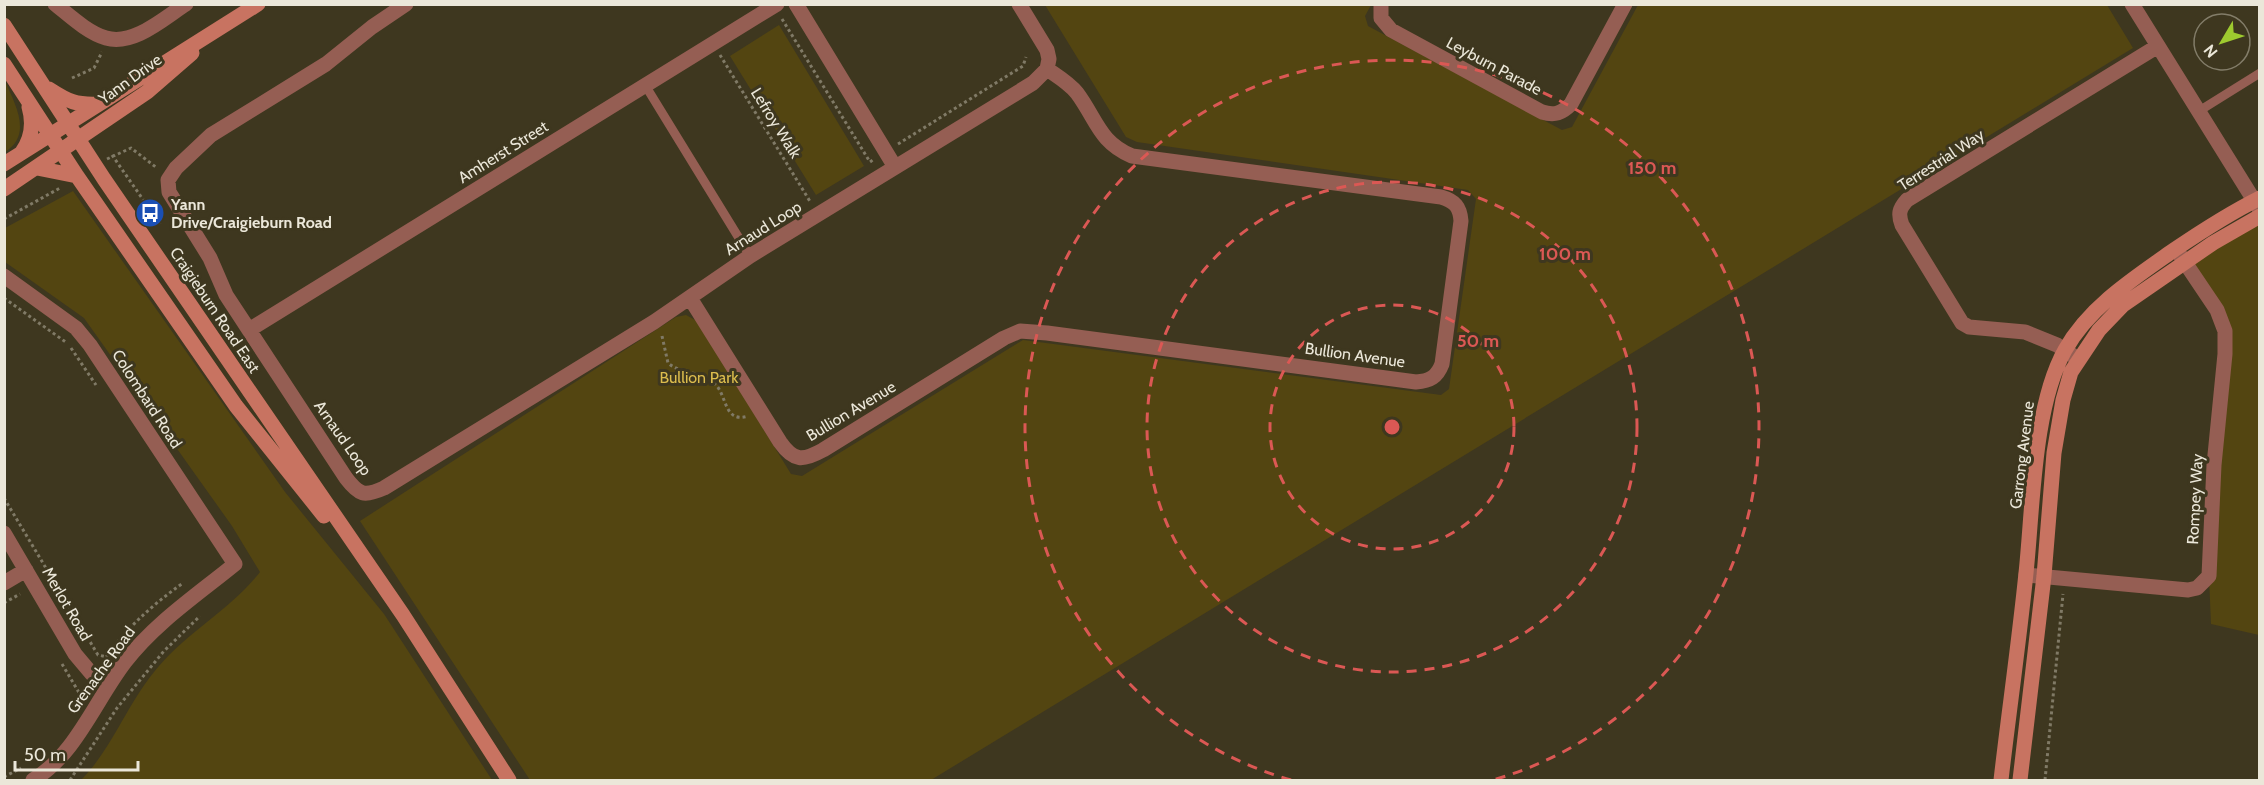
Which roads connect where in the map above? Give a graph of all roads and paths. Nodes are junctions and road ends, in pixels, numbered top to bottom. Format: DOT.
graph roads {
  1 [pos="55,4"];
  2 [pos="186,4"];
  3 [pos="258,4"];
  4 [pos="406,4"];
  5 [pos="796,4"];
  6 [pos="1019,4"];
  7 [pos="1380,4"];
  8 [pos="1625,4"];
  9 [pos="2132,4"];
  10 [pos="775,5"];
  11 [pos="4,25"];
  12 [pos="106,38"];
  13 [pos="713,44"];
  14 [pos="2158,46"];
  15 [pos="1026,57"];
  16 [pos="4,64"];
  17 [pos="1047,69"];
  18 [pos="2259,73"];
  19 [pos="72,78"];
  20 [pos="645,85"];
  21 [pos="44,86"];
  22 [pos="26,97"];
  23 [pos="104,111"];
  24 [pos="2199,111"];
  25 [pos="69,124"];
  26 [pos="51,136"];
  27 [pos="78,139"];
  28 [pos="60,150"];
  29 [pos="886,152"];
  30 [pos="21,155"];
  31 [pos="112,155"];
  32 [pos="4,164"];
  33 [pos="95,164"];
  34 [pos="895,167"];
  35 [pos="37,168"];
  36 [pos="170,175"];
  37 [pos="77,177"];
  38 [pos="4,189"];
  39 [pos="2258,203"];
  40 [pos="818,215"];
  41 [pos="2259,216"];
  42 [pos="4,219"];
  43 [pos="160,224"];
  44 [pos="2176,249"];
  45 [pos="750,256"];
  46 [pos="2185,262"];
  47 [pos="4,276"];
  48 [pos="4,298"];
  49 [pos="690,298"];
  50 [pos="654,322"];
  51 [pos="249,330"];
  52 [pos="2064,351"];
  53 [pos="2078,359"];
  54 [pos="101,392"];
  55 [pos="760,409"];
  56 [pos="4,498"];
  57 [pos="4,533"];
  58 [pos="234,564"];
  59 [pos="26,570"];
  60 [pos="2026,575"];
  61 [pos="2044,576"];
  62 [pos="2064,578"];
  63 [pos="4,583"];
  64 [pos="20,594"];
  65 [pos="4,603"];
  66 [pos="400,612"];
  67 [pos="200,616"];
  68 [pos="107,657"];
  69 [pos="108,685"];
  70 [pos="33,780"];
  71 [pos="70,780"];
  72 [pos="509,780"];
  73 [pos="2001,780"];
  74 [pos="2020,780"];
  75 [pos="2045,780"];
  1 -- 12 [label="street"];
  2 -- 12 [label="street"];
  3 -- 23 [label="main road, Yann Drive"];
  4 -- 36 [label="street"];
  5 -- 29 [label="street"];
  6 -- 17 [label="street"];
  7 -- 8 [label="street, Leyburn Parade"];
  9 -- 14 [label="street"];
  10 -- 13 [label="street, Amherst Street"];
  10 -- 29 [label="path"];
  11 -- 21 [label="main road, Craigieburn Road East"];
  12 -- 19 [label="path"];
  13 -- 20 [label="street, Amherst Street"];
  13 -- 40 [label="path, Lefroy Walk"];
  14 -- 24 [label="street"];
  14 -- 52 [label="street, Terrestrial Way"];
  15 -- 29 [label="path"];
  16 -- 22 [label="main road, Craigieburn Road East"];
  17 -- 34 [label="street, Arnaud Loop"];
  17 -- 55 [label="street, Bullion Avenue"];
  18 -- 24 [label="lane"];
  20 -- 45 [label="lane"];
  20 -- 51 [label="street, Amherst Street"];
  21 -- 23 [label="main road"];
  21 -- 25 [label="main road, Craigieburn Road East"];
  22 -- 26 [label="main road, Craigieburn Road East"];
  22 -- 30 [label="main road"];
  23 -- 25 [label="main road, Yann Drive"];
  23 -- 27 [label="main road, Yann Drive"];
  23 -- 33 [label="main road"];
  24 -- 39 [label="street"];
  25 -- 26 [label="main road, Yann Drive"];
  25 -- 27 [label="main road, Craigieburn Road East"];
  26 -- 28 [label="main road, Craigieburn Road East"];
  26 -- 30 [label="main road, Yann Drive"];
  27 -- 28 [label="main road, Yann Drive"];
  27 -- 33 [label="main road, Craigieburn Road East"];
  28 -- 35 [label="main road, Yann Drive"];
  28 -- 37 [label="main road, Craigieburn Road East"];
  29 -- 34 [label="street"];
  30 -- 32 [label="main road, Yann Drive"];
  31 -- 33 [label="path"];
  31 -- 36 [label="path"];
  31 -- 43 [label="path"];
  33 -- 66 [label="main road, Craigieburn Road East"];
  34 -- 40 [label="street, Arnaud Loop"];
  35 -- 37 [label="main road"];
  35 -- 38 [label="main road, Yann Drive"];
  36 -- 51 [label="street, Arnaud Loop"];
  37 -- 42 [label="path"];
  37 -- 66 [label="main road, Craigieburn Road East"];
  39 -- 44 [label="main road, Garrong Avenue"];
  40 -- 45 [label="street, Arnaud Loop"];
  41 -- 46 [label="main road, Garrong Avenue"];
  44 -- 46 [label="street, Rompey Way"];
  44 -- 52 [label="main road, Garrong Avenue"];
  45 -- 49 [label="street, Arnaud Loop"];
  46 -- 53 [label="main road, Garrong Avenue"];
  46 -- 62 [label="street, Rompey Way"];
  47 -- 58 [label="street, Colombard Road"];
  48 -- 54 [label="path"];
  49 -- 50 [label="street, Arnaud Loop"];
  49 -- 55 [label="street, Bullion Avenue"];
  50 -- 51 [label="street, Arnaud Loop"];
  50 -- 55 [label="path"];
  52 -- 53 [label="street, Terrestrial Way"];
  52 -- 60 [label="main road, Garrong Avenue"];
  53 -- 61 [label="main road, Garrong Avenue"];
  56 -- 68 [label="path"];
  57 -- 59 [label="street, Merlot Road"];
  58 -- 69 [label="street, Grenache Road"];
  59 -- 63 [label="street"];
  59 -- 69 [label="street, Merlot Road"];
  60 -- 61 [label="street, Rompey Way"];
  60 -- 73 [label="main road, Garrong Avenue"];
  61 -- 62 [label="street, Rompey Way"];
  61 -- 74 [label="main road, Garrong Avenue"];
  62 -- 75 [label="path"];
  64 -- 65 [label="path"];
  66 -- 72 [label="main road, Craigieburn Road East"];
  67 -- 71 [label="path"];
  69 -- 70 [label="street, Grenache Road"];
}
